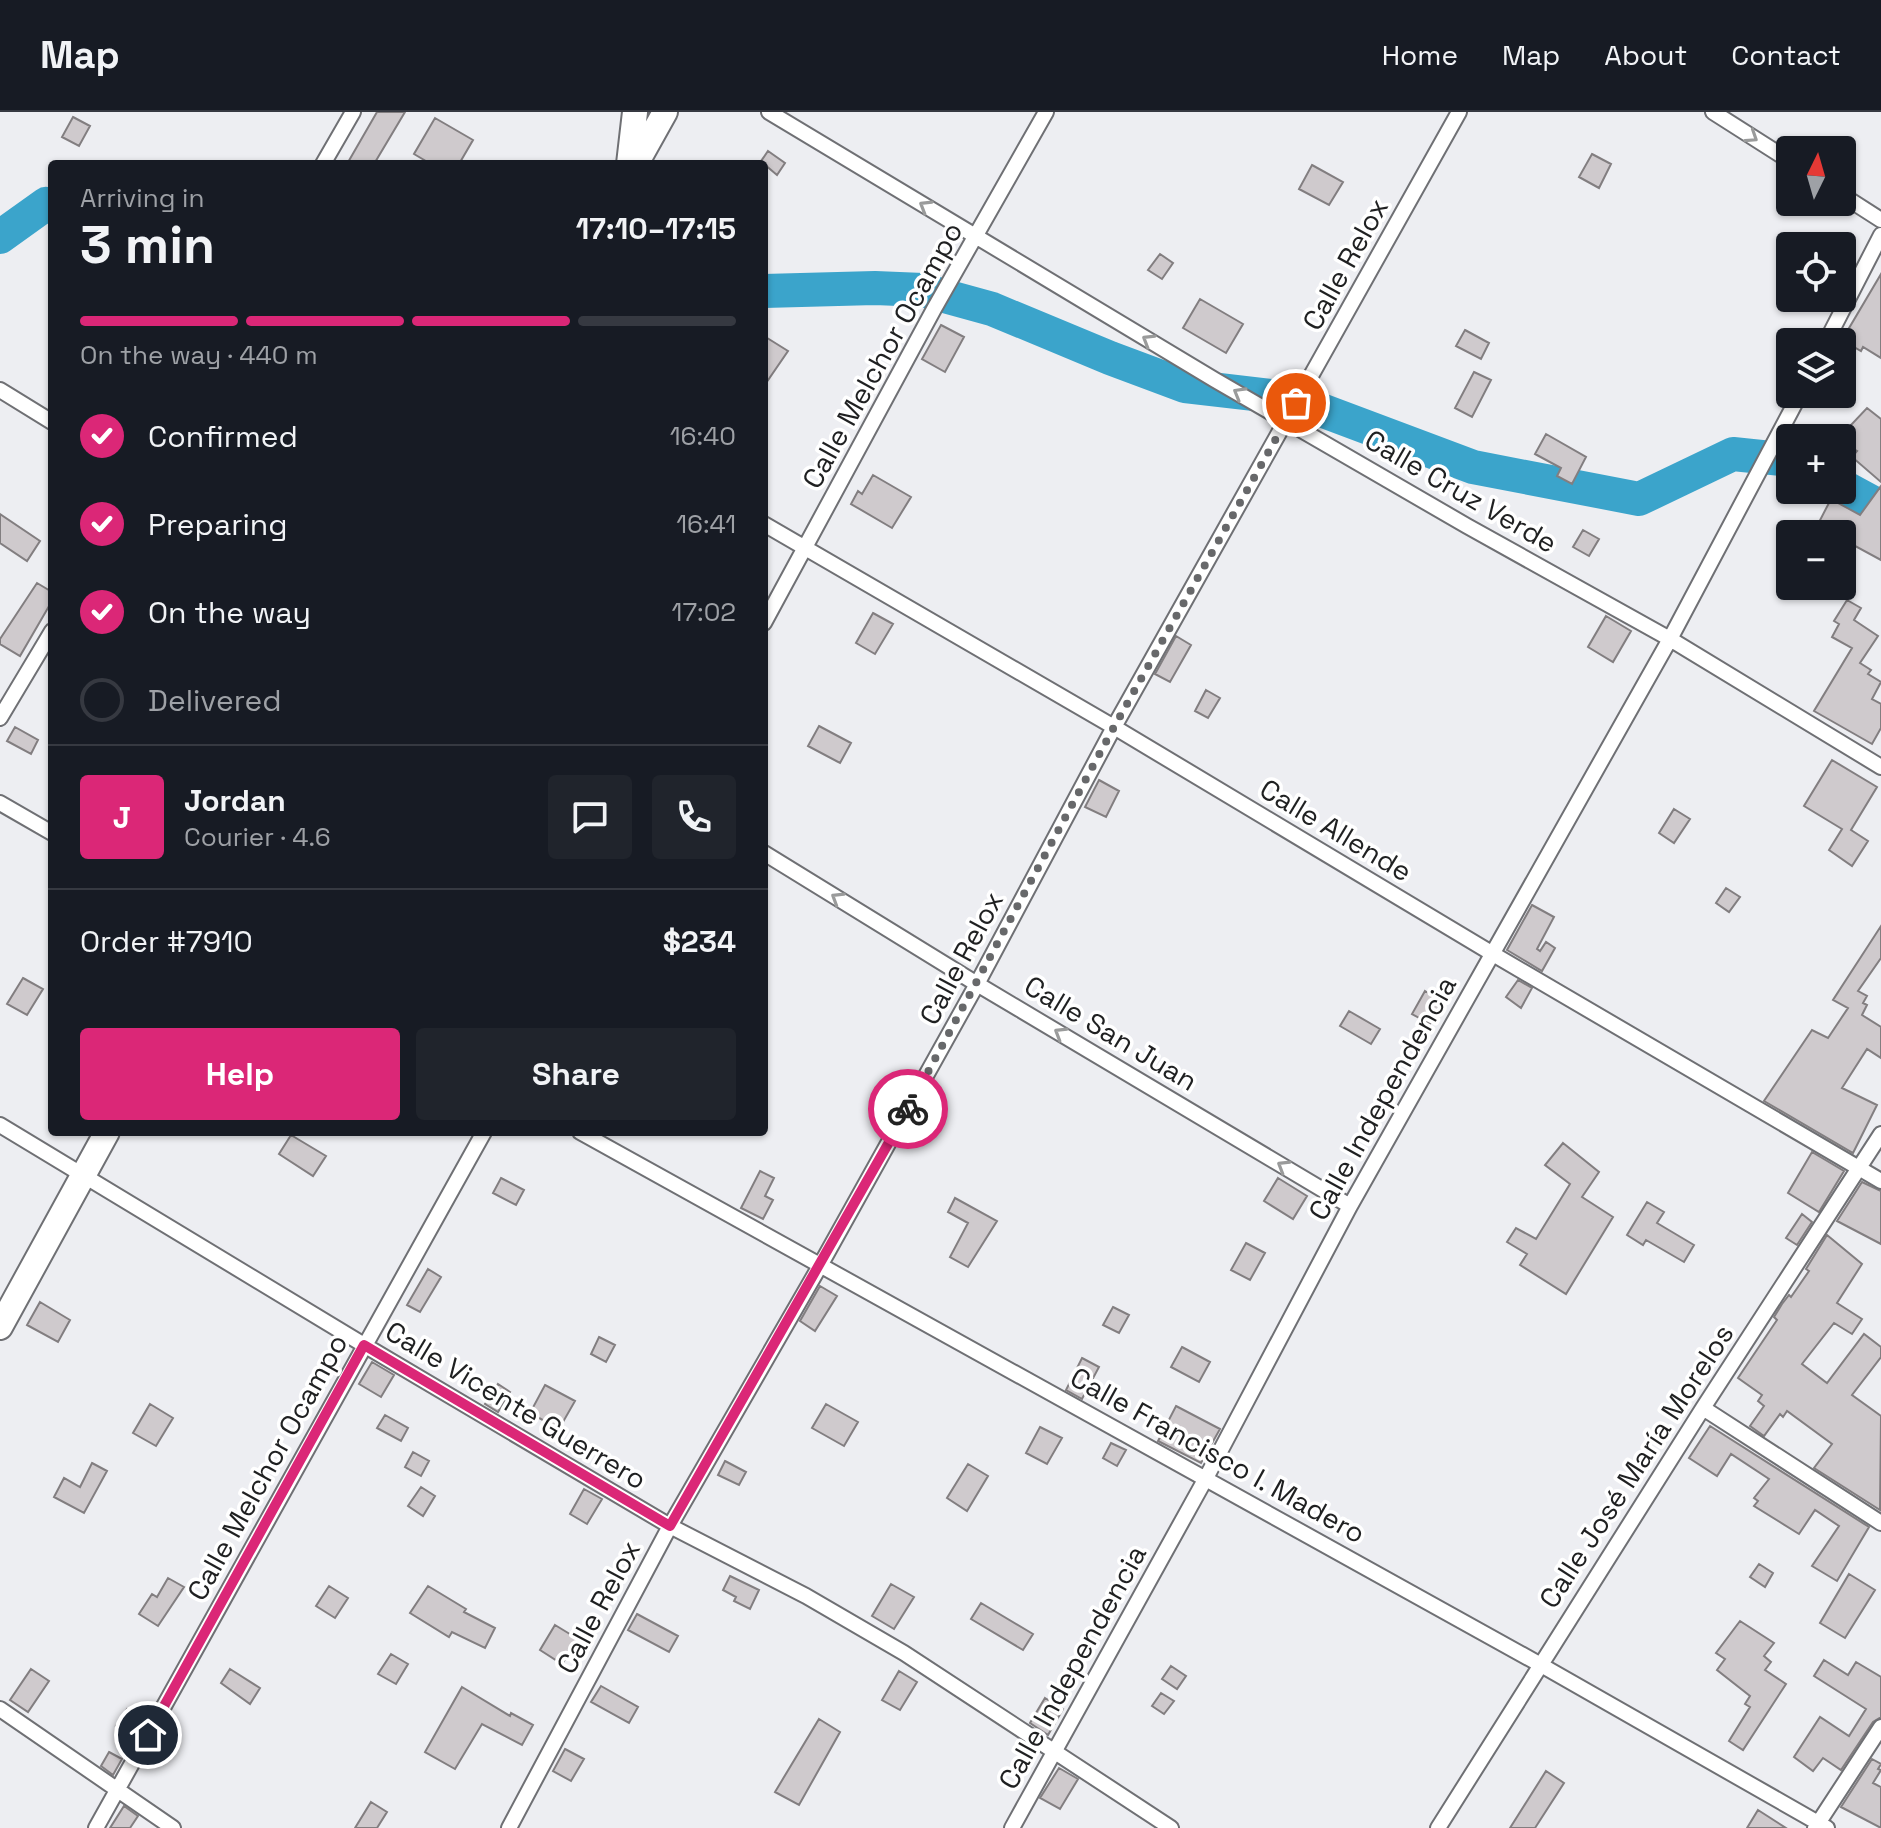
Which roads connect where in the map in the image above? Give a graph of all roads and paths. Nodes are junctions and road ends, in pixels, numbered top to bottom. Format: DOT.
graph roads {
  1 [pos="353,112"];
  2 [pos="635,112"];
  3 [pos="665,112"];
  4 [pos="769,112"];
  5 [pos="1046,112"];
  6 [pos="1459,112"];
  7 [pos="1713,112"];
  8 [pos="1776,152"];
  9 [pos="325,160"];
  10 [pos="629,160"];
  11 [pos="638,160"];
  12 [pos="1856,204"];
  13 [pos="1881,220"];
  14 [pos="1881,235"];
  15 [pos="977,237"];
  16 [pos="1833,328"];
  17 [pos="0,390"];
  18 [pos="1793,408"];
  19 [pos="48,420"];
  20 [pos="1286,420"];
  21 [pos="768,526"];
  22 [pos="805,547"];
  23 [pos="768,616"];
  24 [pos="48,638"];
  25 [pos="1670,639"];
  26 [pos="0,718"];
  27 [pos="1114,727"];
  28 [pos="1881,767"];
  29 [pos="0,803"];
  30 [pos="48,831"];
  31 [pos="768,855"];
  32 [pos="1493,954"];
  33 [pos="977,984"];
  34 [pos="0,1125"];
  35 [pos="1881,1134"];
  36 [pos="105,1136"];
  37 [pos="482,1136"];
  38 [pos="587,1136"];
  39 [pos="1859,1168"];
  40 [pos="83,1176"];
  41 [pos="1881,1181"];
  42 [pos="1350,1206"];
  43 [pos="821,1264"];
  44 [pos="0,1327"];
  45 [pos="364,1345"];
  46 [pos="1703,1408"];
  47 [pos="1206,1478"];
  48 [pos="1881,1523"];
  49 [pos="670,1526"];
  50 [pos="1541,1665"];
  51 [pos="0,1709"];
  52 [pos="1881,1727"];
  53 [pos="1055,1750"];
  54 [pos="117,1790"];
  55 [pos="1820,1826"];
  56 [pos="96,1828"];
  57 [pos="173,1828"];
  58 [pos="509,1828"];
  59 [pos="1012,1828"];
  60 [pos="1171,1828"];
  61 [pos="1438,1828"];
  1 -- 9 [label="street"];
  2 -- 10 [label="main road"];
  3 -- 11 [label="main road"];
  15 -- 4 [label="street, Calle Cruz Verde, one-way"];
  5 -- 15 [label="street, Calle Melchor Ocampo"];
  6 -- 20 [label="street, Calle Relox"];
  7 -- 8 [label="street, one-way"];
  12 -- 13 [label="street"];
  14 -- 16 [label="street"];
  20 -- 15 [label="street, Calle Cruz Verde, one-way"];
  15 -- 22 [label="street, Calle Melchor Ocampo"];
  17 -- 19 [label="street"];
  18 -- 25 [label="street, Calle Independencia"];
  20 -- 25 [label="street, Calle Cruz Verde"];
  20 -- 27 [label="street, Calle Relox"];
  21 -- 22 [label="street, Calle Allende"];
  22 -- 23 [label="street, Calle Melchor Ocampo"];
  22 -- 27 [label="street, Calle Allende"];
  24 -- 26 [label="street"];
  25 -- 28 [label="street, Calle Cruz Verde"];
  25 -- 32 [label="street, Calle Independencia"];
  27 -- 32 [label="street, Calle Allende"];
  27 -- 33 [label="street, Calle Relox"];
  29 -- 30 [label="street"];
  33 -- 31 [label="street, Calle San Juan, one-way"];
  32 -- 39 [label="street, Calle Allende"];
  32 -- 42 [label="street, Calle Independencia"];
  42 -- 33 [label="street, Calle San Juan, one-way"];
  33 -- 43 [label="street, Calle Relox"];
  34 -- 40 [label="street, Calle Vicente Guerrero"];
  35 -- 39 [label="street, Calle José María Morelos"];
  36 -- 40 [label="main road"];
  37 -- 45 [label="street, Calle Melchor Ocampo"];
  38 -- 43 [label="street, Calle Francisco I. Madero"];
  39 -- 41 [label="street, Calle Allende"];
  39 -- 46 [label="street, Calle José María Morelos"];
  40 -- 44 [label="main road"];
  40 -- 45 [label="street, Calle Vicente Guerrero"];
  42 -- 47 [label="street, Calle Independencia"];
  43 -- 47 [label="street, Calle Francisco I. Madero"];
  43 -- 49 [label="street, Calle Relox"];
  45 -- 49 [label="street, Calle Vicente Guerrero"];
  45 -- 54 [label="street, Calle Melchor Ocampo"];
  46 -- 48 [label="street"];
  46 -- 50 [label="street, Calle José María Morelos"];
  47 -- 50 [label="street, Calle Francisco I. Madero"];
  47 -- 53 [label="street, Calle Independencia"];
  49 -- 53 [label="street, Calle Vicente Guerrero"];
  49 -- 58 [label="street, Calle Relox"];
  50 -- 55 [label="street, Calle Francisco I. Madero"];
  50 -- 61 [label="street, Calle José María Morelos"];
  51 -- 54 [label="street"];
  52 -- 55 [label="street"];
  53 -- 59 [label="street, Calle Independencia"];
  53 -- 60 [label="street, Calle Vicente Guerrero"];
  54 -- 56 [label="street, Calle Melchor Ocampo"];
  54 -- 57 [label="street"];
}
